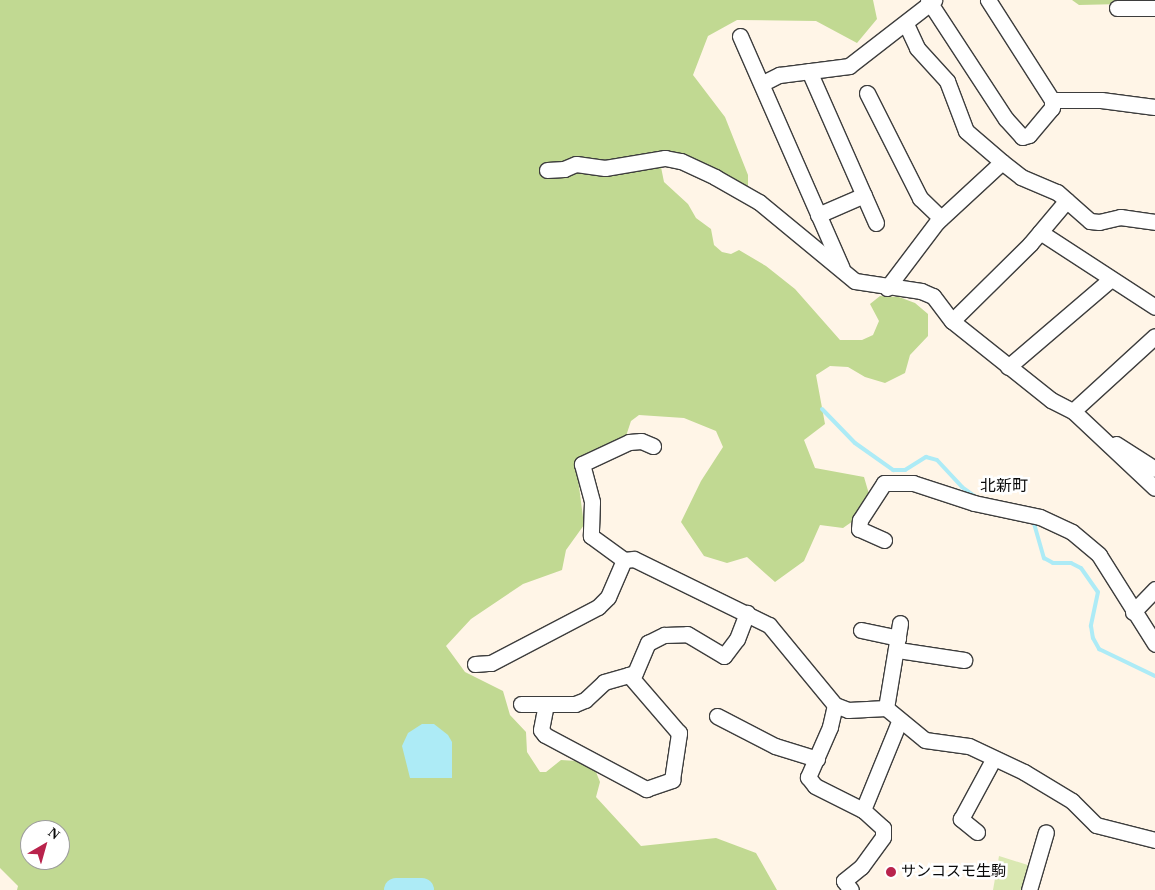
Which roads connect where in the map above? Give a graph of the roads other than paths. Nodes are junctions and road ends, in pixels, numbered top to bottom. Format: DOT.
graph roads {
  1 [pos="988,0"];
  2 [pos="931,1"];
  3 [pos="1117,8"];
  4 [pos="1155,8"];
  5 [pos="906,24"];
  6 [pos="740,36"];
  7 [pos="809,71"];
  8 [pos="762,83"];
  9 [pos="867,92"];
  10 [pos="1052,100"];
  11 [pos="1155,107"];
  12 [pos="1002,162"];
  13 [pos="547,170"];
  14 [pos="864,195"];
  15 [pos="1067,200"];
  16 [pos="818,215"];
  17 [pos="941,218"];
  18 [pos="1155,222"];
  19 [pos="876,223"];
  20 [pos="1040,232"];
  21 [pos="843,272"];
  22 [pos="1111,279"];
  23 [pos="887,288"];
  24 [pos="1155,307"];
  25 [pos="952,321"];
  26 [pos="1155,336"];
  27 [pos="1008,368"];
  28 [pos="1073,411"];
  29 [pos="1097,434"];
  30 [pos="653,446"];
  31 [pos="1155,469"];
  32 [pos="1155,488"];
  33 [pos="884,540"];
  34 [pos="624,560"];
  35 [pos="1155,589"];
  36 [pos="1133,612"];
  37 [pos="747,613"];
  38 [pos="862,630"];
  39 [pos="899,637"];
  40 [pos="1155,644"];
  41 [pos="964,660"];
  42 [pos="475,664"];
  43 [pos="629,676"];
  44 [pos="521,704"];
  45 [pos="546,704"];
  46 [pos="835,705"];
  47 [pos="886,708"];
  48 [pos="717,716"];
  49 [pos="899,722"];
  50 [pos="994,758"];
  51 [pos="817,759"];
  52 [pos="863,810"];
  53 [pos="977,832"];
  54 [pos="1046,832"];
  55 [pos="1155,840"];
  56 [pos="851,890"];
  57 [pos="1029,890"];
  1 -- 10 [label="street"];
  2 -- 5 [label="street"];
  2 -- 10 [label="street"];
  3 -- 4 [label="street"];
  5 -- 7 [label="street"];
  5 -- 12 [label="street"];
  6 -- 8 [label="street"];
  7 -- 8 [label="street"];
  7 -- 14 [label="street"];
  8 -- 16 [label="street"];
  9 -- 17 [label="street"];
  10 -- 11 [label="street"];
  12 -- 15 [label="street"];
  12 -- 17 [label="street"];
  13 -- 21 [label="street"];
  14 -- 16 [label="street"];
  14 -- 19 [label="street"];
  15 -- 18 [label="street"];
  15 -- 20 [label="street"];
  16 -- 21 [label="street"];
  17 -- 23 [label="street"];
  20 -- 22 [label="street"];
  20 -- 25 [label="street"];
  21 -- 23 [label="street"];
  22 -- 24 [label="street"];
  22 -- 27 [label="street"];
  23 -- 25 [label="street"];
  25 -- 27 [label="street"];
  26 -- 28 [label="street"];
  27 -- 28 [label="street"];
  28 -- 29 [label="street"];
  29 -- 31 [label="street"];
  29 -- 32 [label="street"];
  30 -- 34 [label="street"];
  33 -- 36 [label="street"];
  34 -- 37 [label="street"];
  34 -- 42 [label="street"];
  35 -- 36 [label="street"];
  36 -- 40 [label="street"];
  37 -- 43 [label="street"];
  37 -- 46 [label="street"];
  38 -- 39 [label="street"];
  39 -- 41 [label="street"];
  39 -- 47 [label="street"];
  43 -- 45 [label="street"];
  43 -- 45 [label="street"];
  44 -- 45 [label="street"];
  46 -- 47 [label="street"];
  46 -- 51 [label="street"];
  47 -- 49 [label="street"];
  48 -- 51 [label="street"];
  49 -- 50 [label="street"];
  49 -- 52 [label="street"];
  50 -- 53 [label="street"];
  50 -- 55 [label="street"];
  51 -- 52 [label="street"];
  52 -- 56 [label="street"];
  54 -- 57 [label="street"];
}
